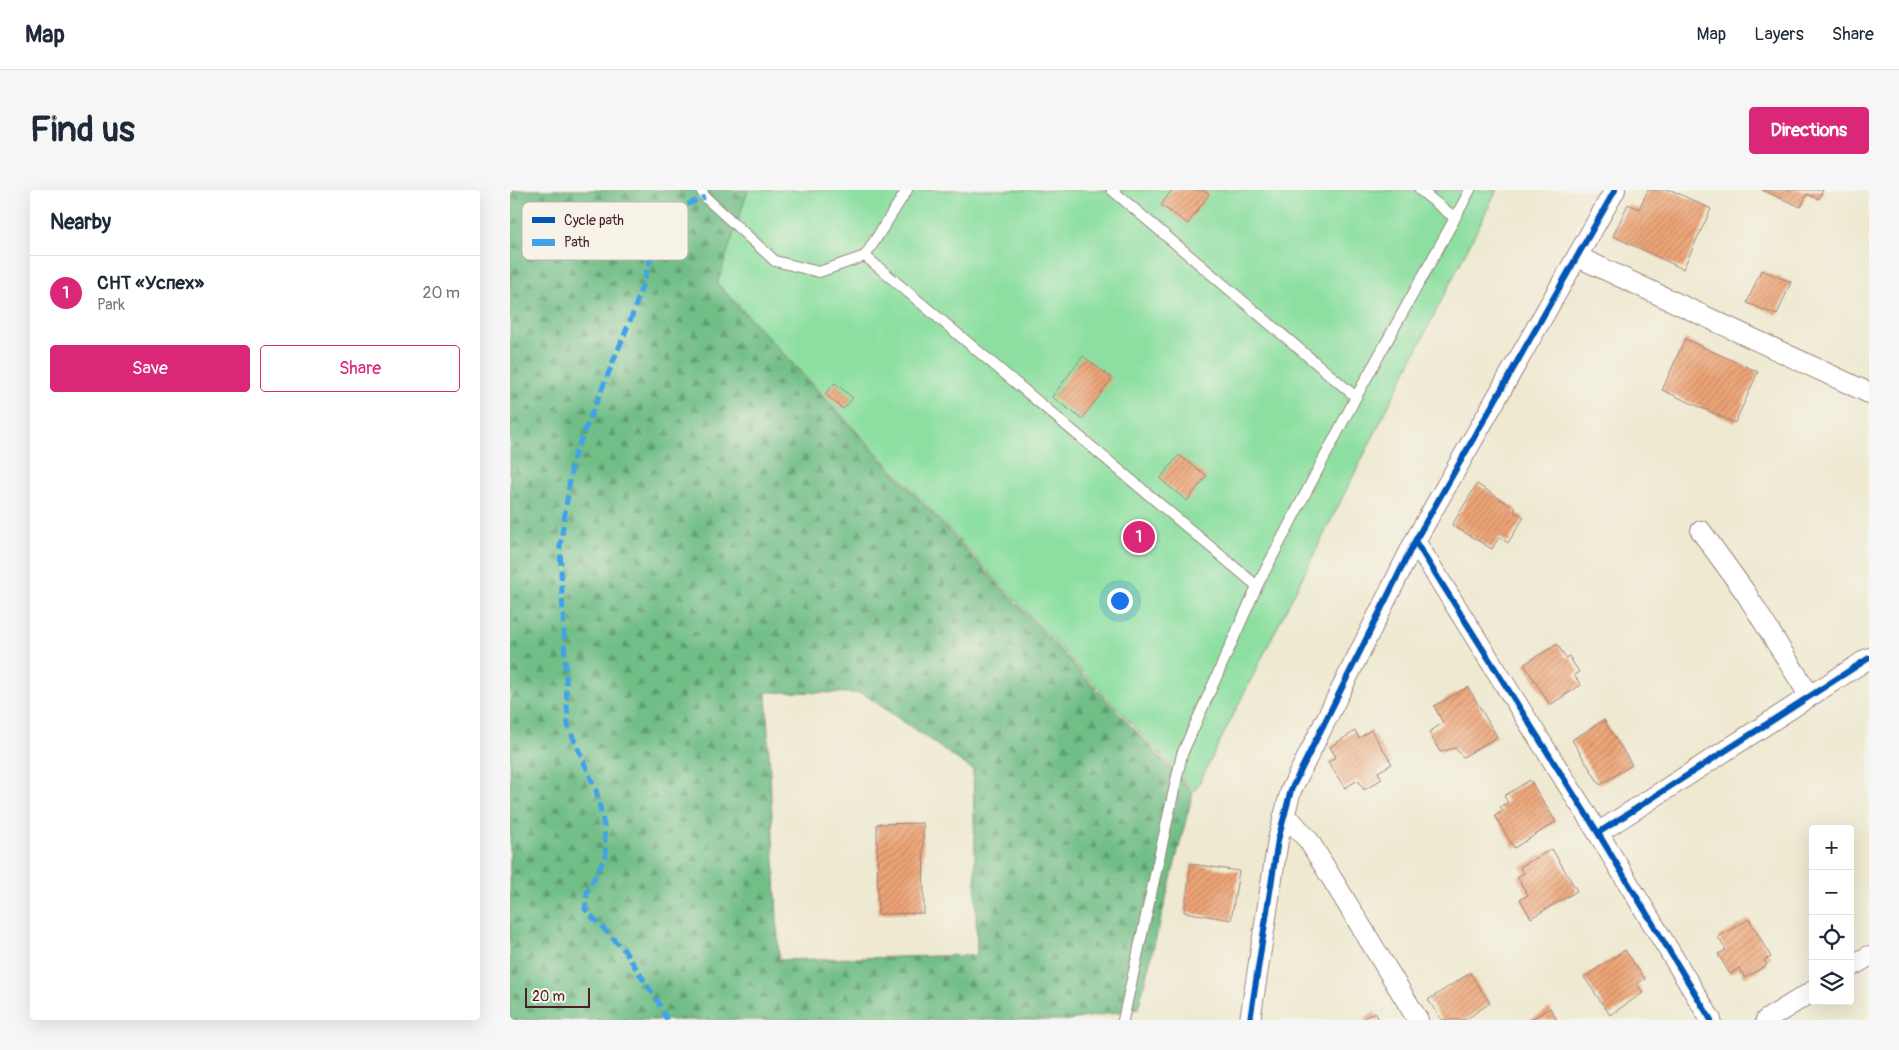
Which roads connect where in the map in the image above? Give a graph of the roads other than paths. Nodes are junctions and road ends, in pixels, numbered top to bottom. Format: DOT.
graph roads {
  1 [pos="700,190"];
  2 [pos="907,190"];
  3 [pos="1112,190"];
  4 [pos="1420,190"];
  5 [pos="1470,190"];
  6 [pos="1615,190"];
  7 [pos="1455,218"];
  8 [pos="865,256"];
  9 [pos="1578,257"];
  10 [pos="1869,393"];
  11 [pos="1356,397"];
  12 [pos="1701,531"];
  13 [pos="1415,542"];
  14 [pos="1257,586"];
  15 [pos="1869,658"];
  16 [pos="1810,695"];
  17 [pos="1283,818"];
  18 [pos="1598,833"];
  19 [pos="1869,956"];
  20 [pos="1854,965"];
  21 [pos="1809,993"];
  22 [pos="1123,1020"];
  23 [pos="1250,1020"];
  24 [pos="1418,1020"];
  25 [pos="1711,1020"];
  26 [pos="1766,1020"];
  1 -- 8 [label="lane"];
  2 -- 8 [label="lane"];
  3 -- 11 [label="lane"];
  4 -- 7 [label="lane"];
  5 -- 7 [label="lane"];
  6 -- 9 [label="street"];
  7 -- 11 [label="lane"];
  8 -- 14 [label="lane"];
  9 -- 10 [label="street"];
  9 -- 13 [label="street"];
  11 -- 14 [label="lane"];
  12 -- 16 [label="street"];
  13 -- 17 [label="street"];
  13 -- 18 [label="street"];
  14 -- 22 [label="lane"];
  15 -- 16 [label="street"];
  16 -- 18 [label="street"];
  17 -- 23 [label="street"];
  17 -- 24 [label="street"];
  18 -- 25 [label="street"];
  19 -- 20 [label="street"];
  21 -- 26 [label="street"];
}
